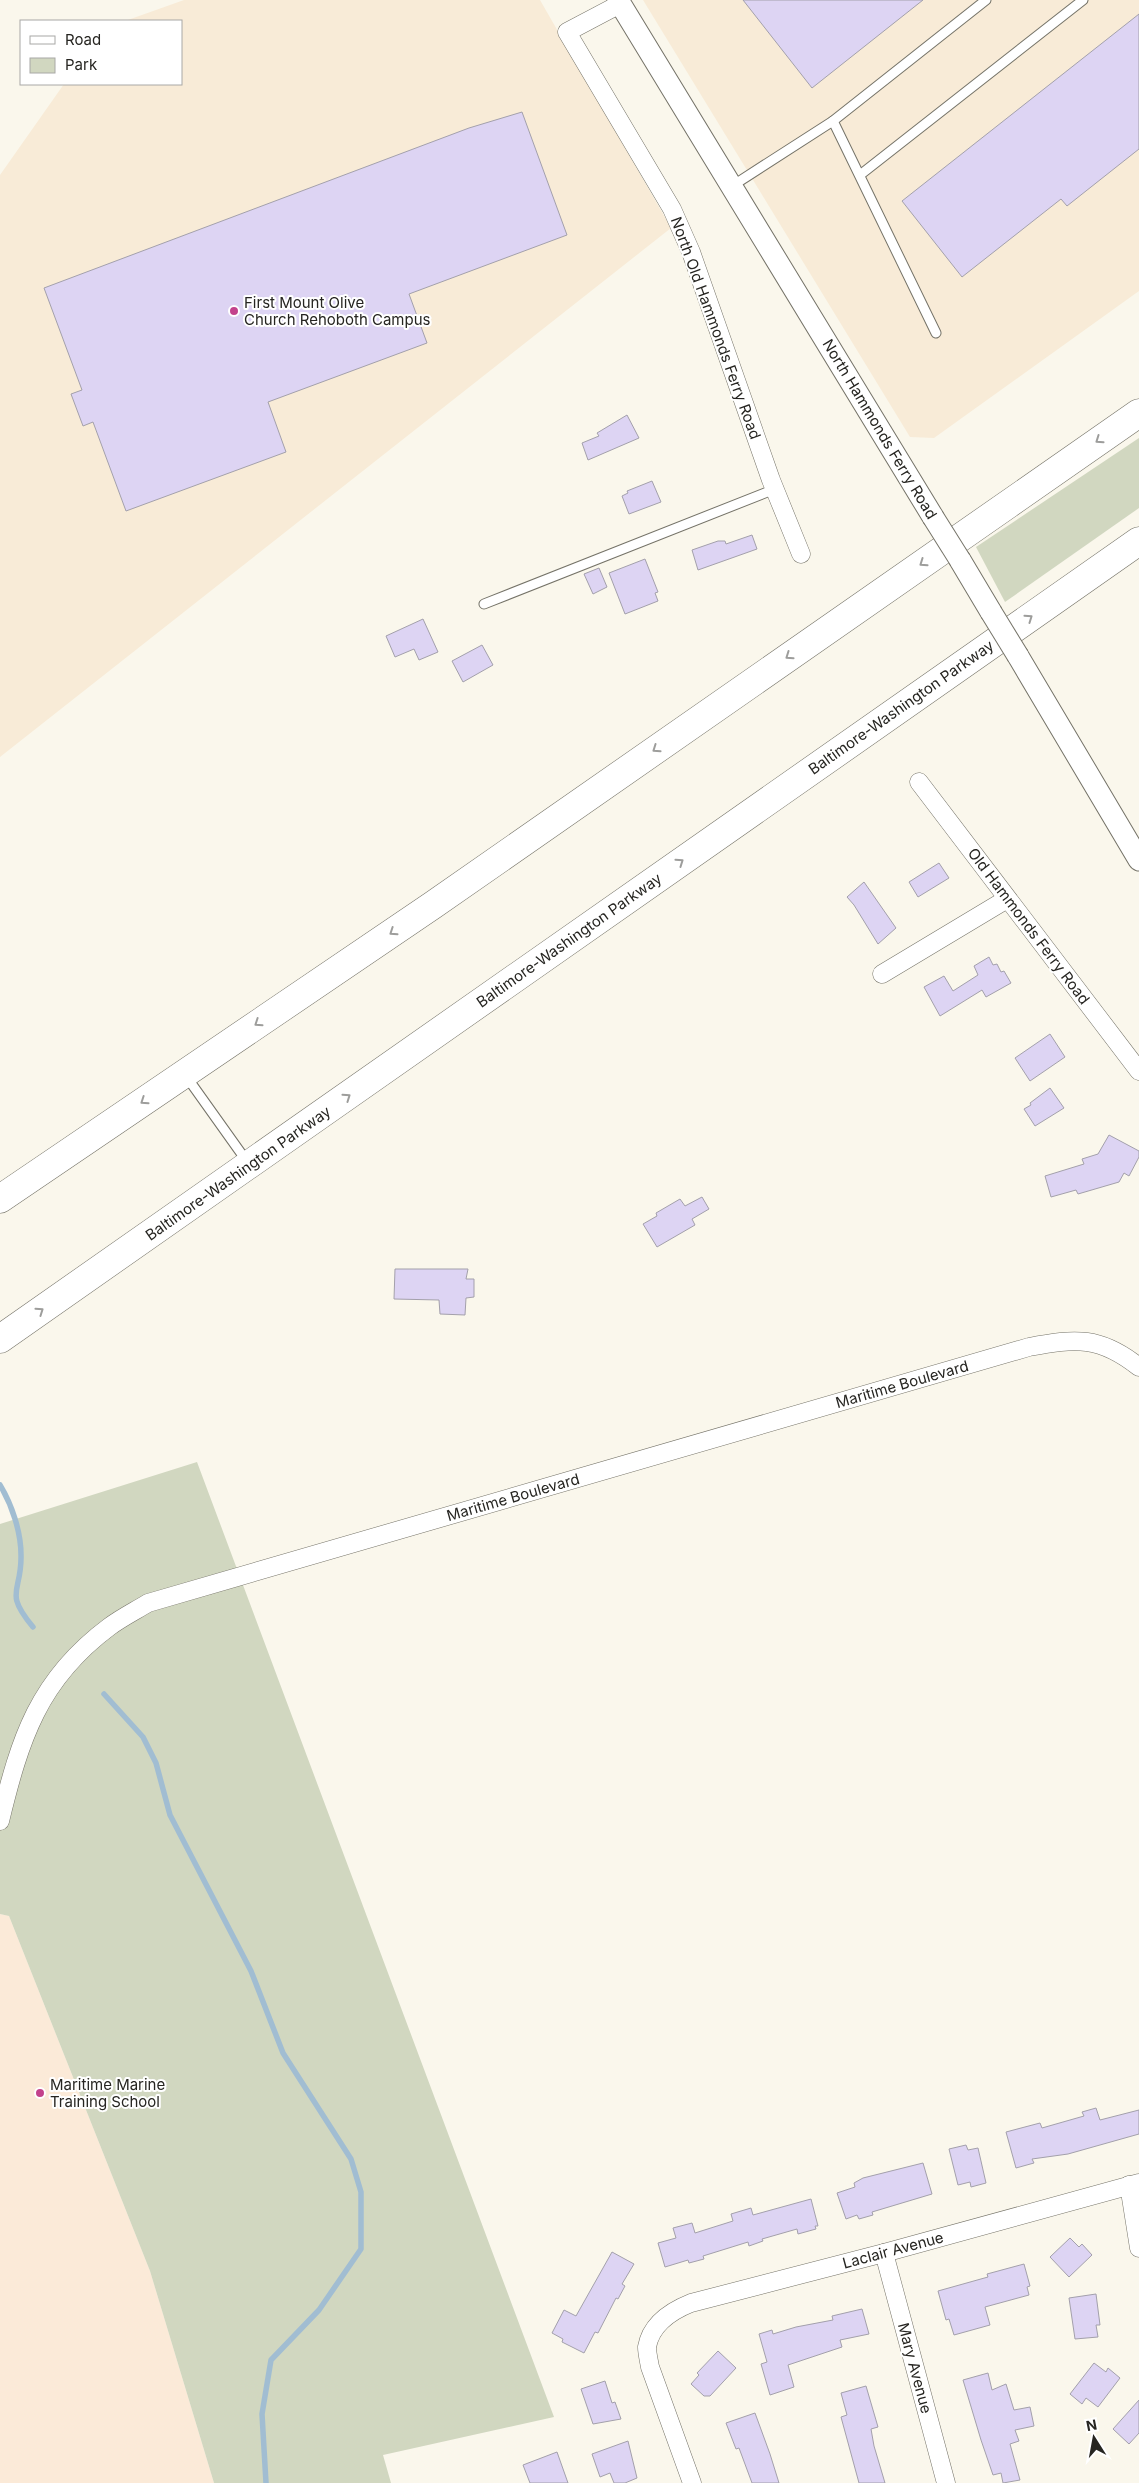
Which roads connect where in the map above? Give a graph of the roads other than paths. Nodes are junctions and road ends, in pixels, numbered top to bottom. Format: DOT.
graph roads {
  1 [pos="986,0"];
  2 [pos="1083,0"];
  3 [pos="619,2"];
  4 [pos="833,121"];
  5 [pos="860,176"];
  6 [pos="732,186"];
  7 [pos="936,333"];
  8 [pos="1139,412"];
  9 [pos="775,489"];
  10 [pos="1139,542"];
  11 [pos="801,554"];
  12 [pos="484,604"];
  13 [pos="918,782"];
  14 [pos="1139,860"];
  15 [pos="1007,899"];
  16 [pos="882,974"];
  17 [pos="1139,1071"];
  18 [pos="185,1074"];
  19 [pos="250,1165"];
  20 [pos="0,1199"];
  21 [pos="0,1339"];
  22 [pos="1139,1367"];
  23 [pos="0,1821"];
  24 [pos="1134,2184"];
  25 [pos="1139,2248"];
  26 [pos="884,2253"];
  27 [pos="692,2483"];
  28 [pos="946,2483"];
  1 -- 4 [label="lane"];
  2 -- 5 [label="lane"];
  3 -- 6 [label="street, North Hammonds Ferry Road"];
  3 -- 9 [label="street, North Old Hammonds Ferry Road"];
  4 -- 5 [label="lane"];
  4 -- 6 [label="lane"];
  5 -- 7 [label="lane"];
  6 -- 14 [label="street, North Hammonds Ferry Road, bridge"];
  8 -- 18 [label="highway, one-way"];
  9 -- 11 [label="street, North Old Hammonds Ferry Road"];
  9 -- 12 [label="lane"];
  19 -- 10 [label="highway, Baltimore-Washington Parkway, one-way"];
  13 -- 15 [label="street, Old Hammonds Ferry Road"];
  15 -- 16 [label="street"];
  15 -- 17 [label="street, Old Hammonds Ferry Road"];
  18 -- 19 [label="lane"];
  18 -- 20 [label="highway, one-way"];
  21 -- 19 [label="highway, Baltimore-Washington Parkway, one-way"];
  22 -- 23 [label="street, Maritime Boulevard"];
  24 -- 25 [label="street"];
  24 -- 26 [label="street, Laclair Avenue"];
  26 -- 27 [label="street, Laclair Avenue"];
  26 -- 28 [label="street, Mary Avenue"];
}
